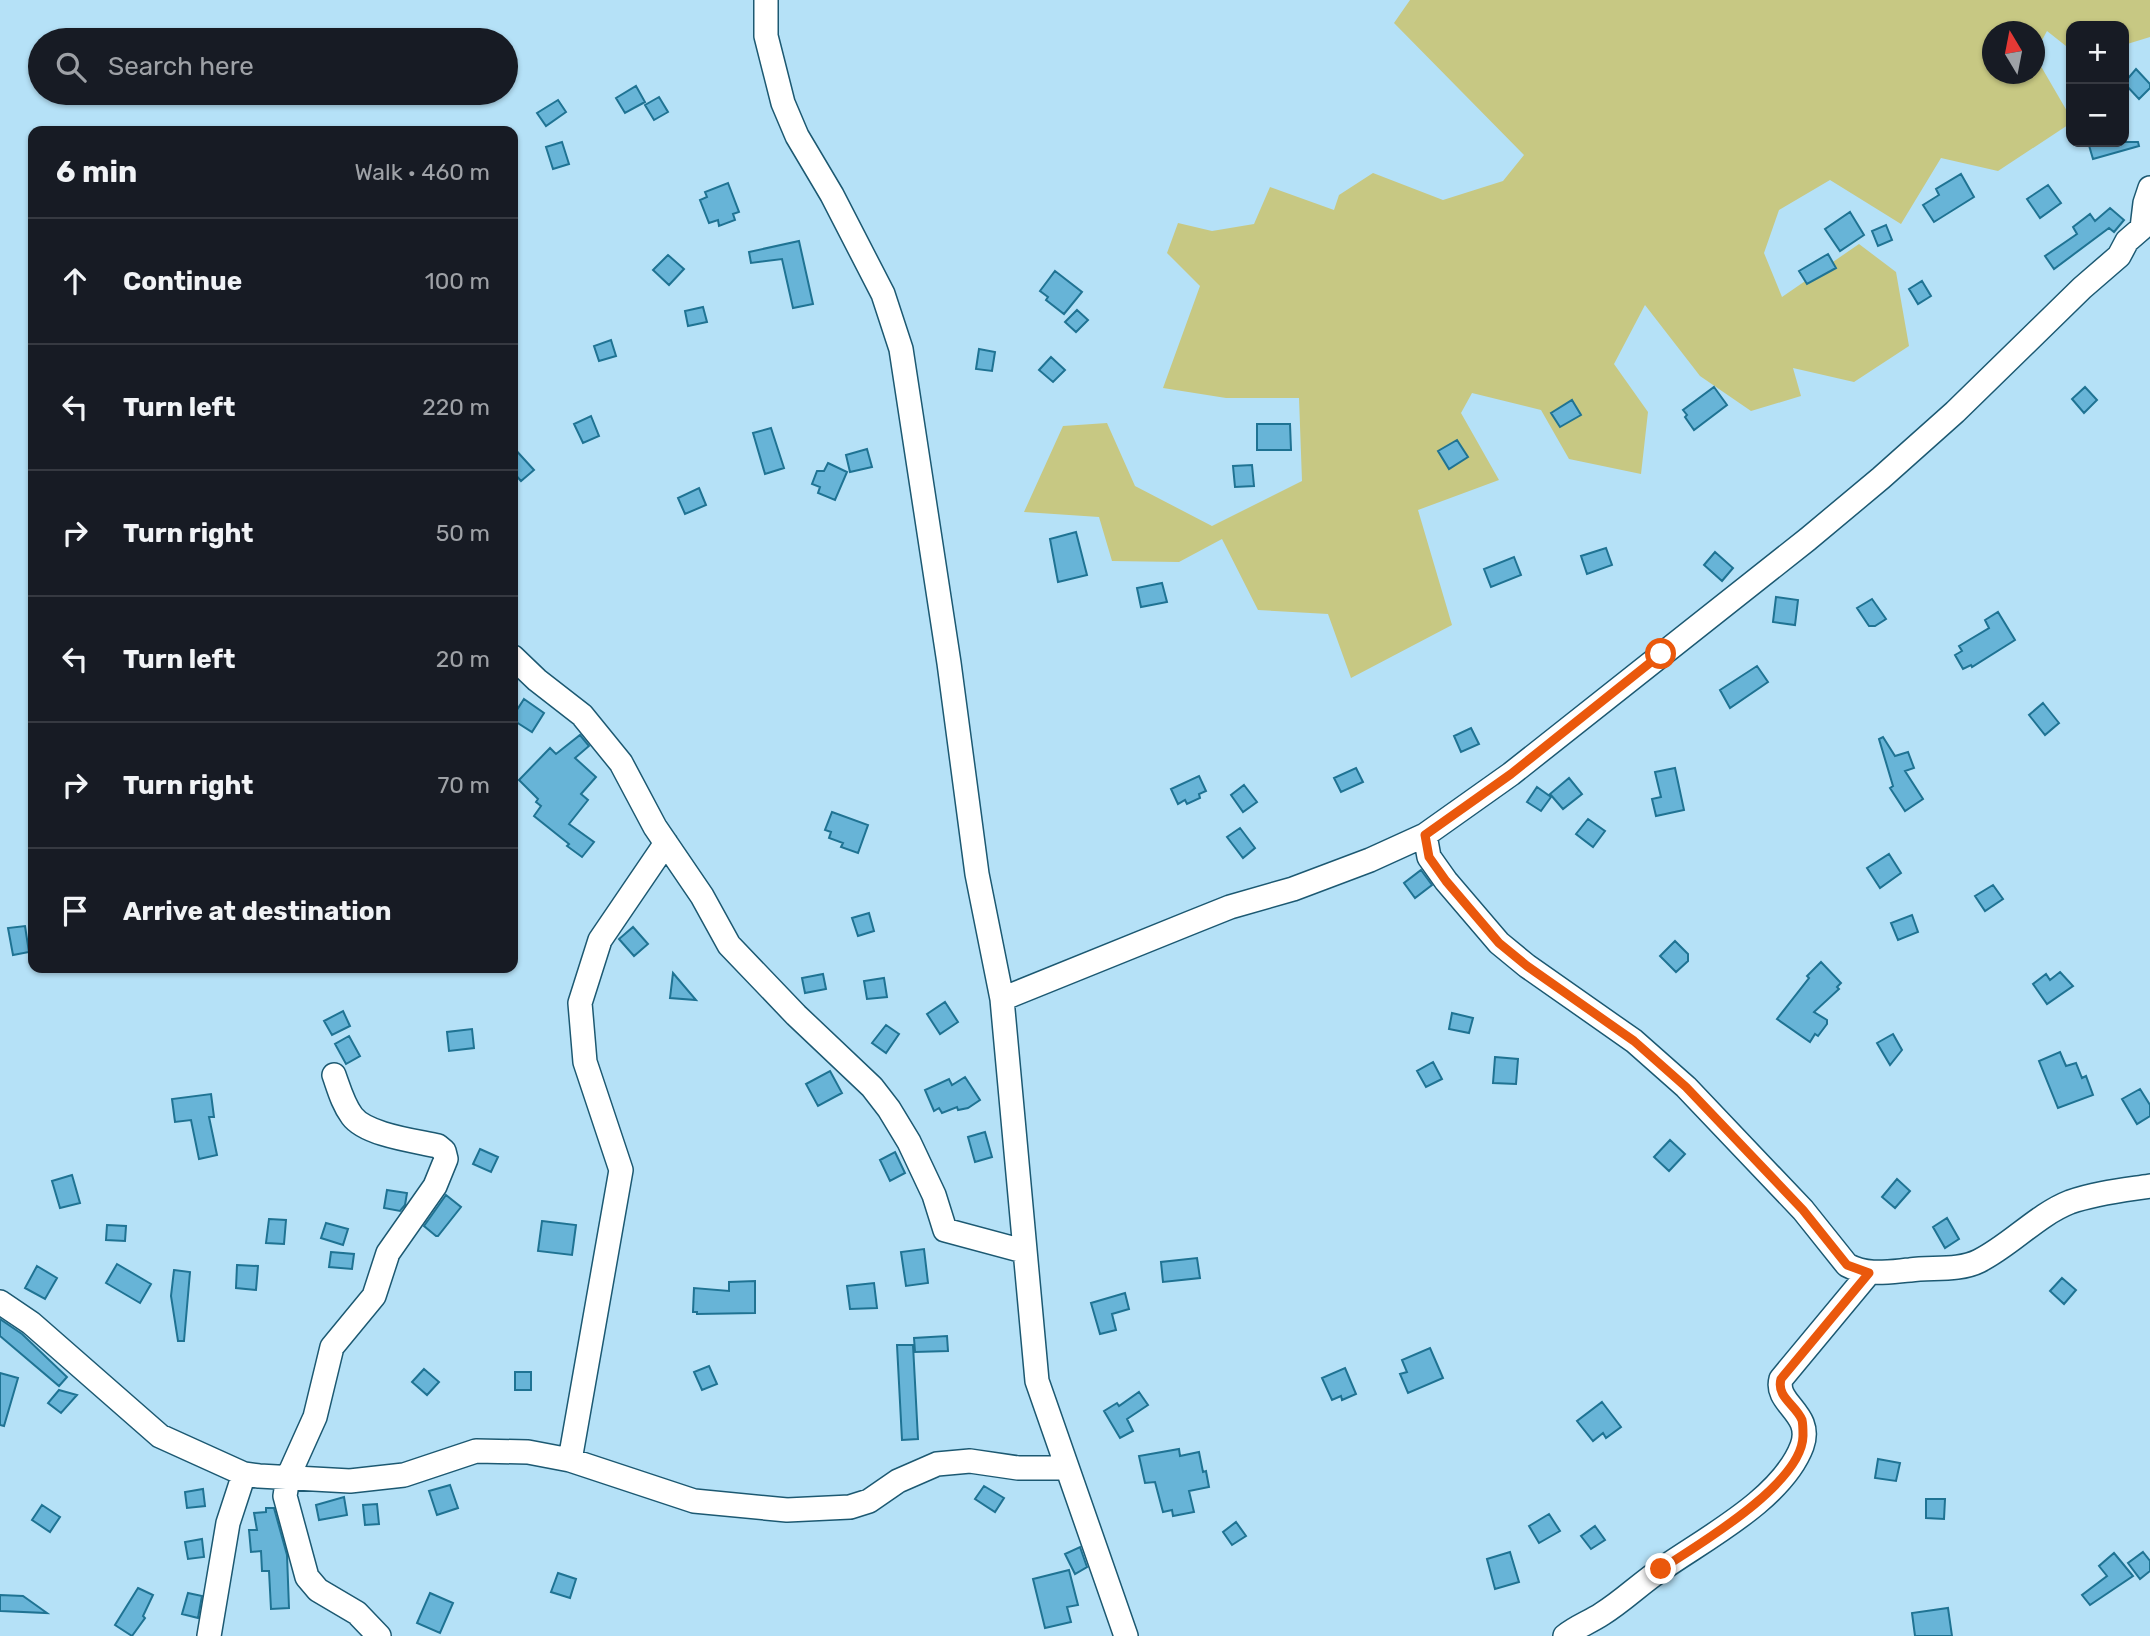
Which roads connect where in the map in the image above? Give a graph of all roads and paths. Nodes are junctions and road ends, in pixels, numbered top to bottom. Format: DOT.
graph roads {
  1 [pos="766,0"];
  2 [pos="2150,188"];
  3 [pos="518,662"];
  4 [pos="1425,835"];
  5 [pos="666,843"];
  6 [pos="1002,999"];
  7 [pos="334,1075"];
  8 [pos="2150,1186"];
  9 [pos="1023,1251"];
  10 [pos="1869,1273"];
  11 [pos="0,1302"];
  12 [pos="570,1460"];
  13 [pos="1066,1468"];
  14 [pos="244,1474"];
  15 [pos="288,1477"];
  16 [pos="209,1636"];
  17 [pos="379,1636"];
  18 [pos="1126,1636"];
  19 [pos="1565,1636"];
  1 -- 6 [label="street"];
  2 -- 4 [label="street"];
  3 -- 5 [label="street"];
  4 -- 6 [label="street"];
  4 -- 10 [label="street"];
  5 -- 9 [label="street"];
  5 -- 12 [label="street"];
  6 -- 9 [label="street"];
  7 -- 15 [label="street"];
  8 -- 10 [label="street"];
  9 -- 13 [label="street"];
  10 -- 19 [label="street"];
  11 -- 14 [label="street"];
  12 -- 13 [label="street"];
  12 -- 15 [label="street"];
  13 -- 18 [label="street"];
  14 -- 15 [label="street"];
  14 -- 16 [label="street"];
  15 -- 17 [label="street"];
}
